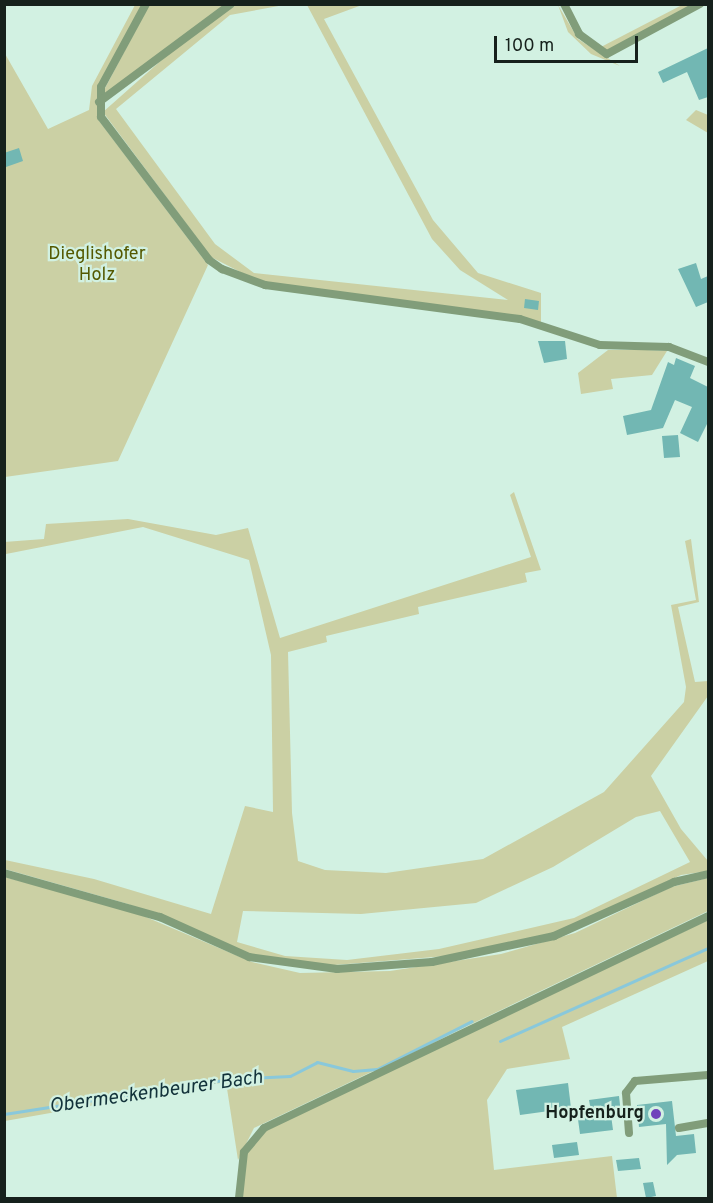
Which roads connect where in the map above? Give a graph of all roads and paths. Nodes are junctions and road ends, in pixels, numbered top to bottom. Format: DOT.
graph roads {
  1 [pos="146,4"];
  2 [pos="231,4"];
  3 [pos="564,4"];
  4 [pos="700,4"];
  5 [pos="99,102"];
  6 [pos="708,362"];
  7 [pos="4,873"];
  8 [pos="708,874"];
  9 [pos="708,916"];
  10 [pos="708,1075"];
  11 [pos="708,1123"];
  12 [pos="679,1128"];
  13 [pos="629,1133"];
  14 [pos="239,1198"];
  1 -- 5 [label="street"];
  2 -- 5 [label="street"];
  3 -- 4 [label="street"];
  5 -- 6 [label="street"];
  7 -- 8 [label="street"];
  9 -- 14 [label="street"];
  10 -- 13 [label="street"];
  11 -- 12 [label="street"];
}
